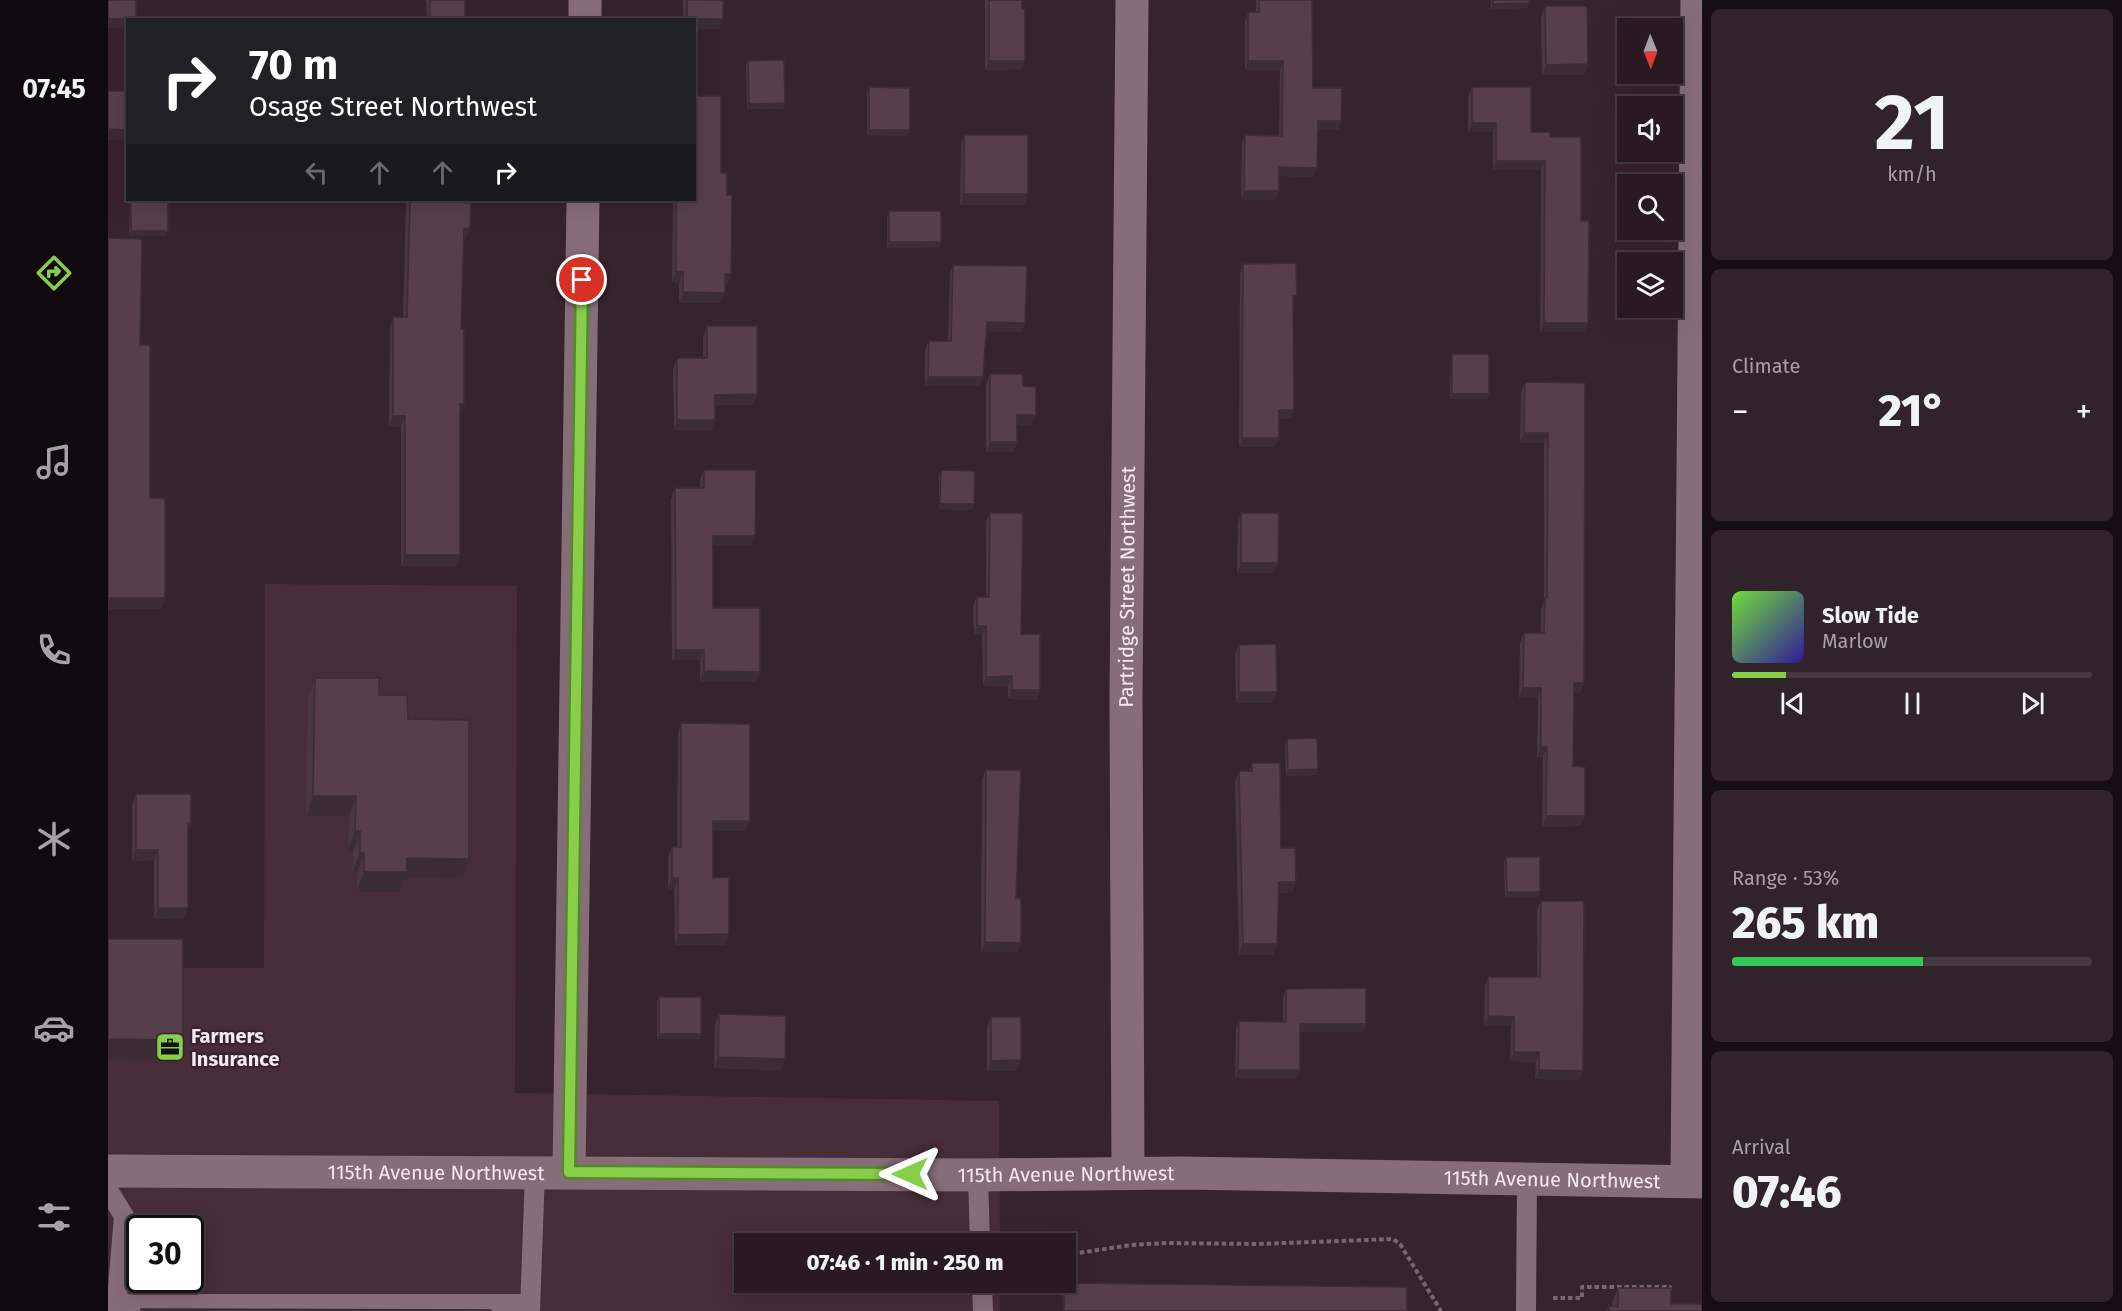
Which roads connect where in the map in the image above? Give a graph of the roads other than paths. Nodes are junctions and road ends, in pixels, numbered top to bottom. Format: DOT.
graph roads {
  1 [pos="585,0"];
  2 [pos="1132,0"];
  3 [pos="1696,0"];
  4 [pos="585,18"];
  5 [pos="583,201"];
  6 [pos="108,1171"];
  7 [pos="536,1172"];
  8 [pos="569,1172"];
  9 [pos="1128,1173"];
  10 [pos="978,1175"];
  11 [pos="1527,1178"];
  12 [pos="1694,1181"];
  13 [pos="108,1190"];
  14 [pos="980,1233"];
  15 [pos="982,1293"];
  16 [pos="1526,1304"];
  17 [pos="116,1308"];
  18 [pos="530,1308"];
  19 [pos="982,1311"];
  1 -- 4 [label="street"];
  2 -- 9 [label="street, Partridge Street Northwest"];
  3 -- 12 [label="street"];
  5 -- 8 [label="street"];
  6 -- 7 [label="street, 115th Avenue Northwest"];
  7 -- 8 [label="street, 115th Avenue Northwest"];
  7 -- 18 [label="lane"];
  8 -- 10 [label="street, 115th Avenue Northwest"];
  9 -- 10 [label="street, 115th Avenue Northwest"];
  9 -- 11 [label="street, 115th Avenue Northwest"];
  10 -- 14 [label="lane"];
  11 -- 12 [label="street, 115th Avenue Northwest"];
  11 -- 16 [label="lane"];
  13 -- 17 [label="lane"];
  15 -- 19 [label="lane"];
  17 -- 18 [label="lane"];
}
